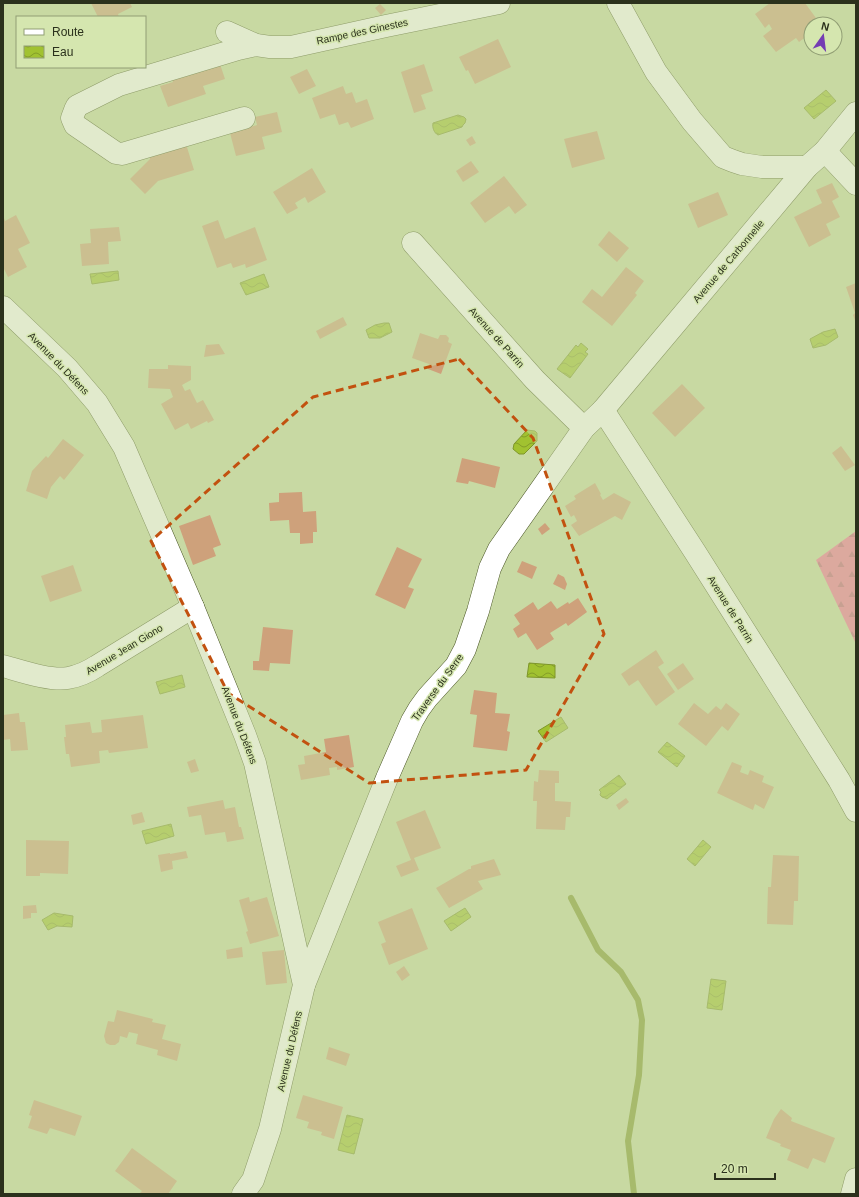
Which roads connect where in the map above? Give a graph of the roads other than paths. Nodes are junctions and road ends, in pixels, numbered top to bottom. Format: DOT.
graph roads {
  1 [pos="499,3"];
  2 [pos="618,3"];
  3 [pos="227,32"];
  4 [pos="256,45"];
  5 [pos="856,113"];
  6 [pos="244,118"];
  7 [pos="825,151"];
  8 [pos="807,167"];
  9 [pos="856,184"];
  10 [pos="414,243"];
  11 [pos="3,307"];
  12 [pos="602,410"];
  13 [pos="584,428"];
  14 [pos="193,607"];
  15 [pos="3,666"];
  16 [pos="856,811"];
  17 [pos="304,985"];
  18 [pos="856,1179"];
  19 [pos="243,1194"];
  20 [pos="852,1194"];
  1 -- 4 [label="street, Rampe des Ginestes"];
  2 -- 8 [label="street"];
  3 -- 4 [label="street, Rampe des Ginestes"];
  4 -- 6 [label="street"];
  5 -- 7 [label="street, Avenue de Carbonnelle"];
  7 -- 8 [label="street, Avenue de Carbonnelle"];
  7 -- 9 [label="street"];
  8 -- 12 [label="street, Avenue de Carbonnelle"];
  10 -- 13 [label="street, Avenue de Parrin"];
  11 -- 14 [label="street, Avenue du Défens"];
  12 -- 13 [label="street, Traverse du Serre"];
  12 -- 16 [label="street, Avenue de Parrin"];
  13 -- 17 [label="street, Traverse du Serre"];
  14 -- 15 [label="street, Avenue Jean Giono"];
  14 -- 17 [label="street, Avenue du Défens"];
  17 -- 19 [label="street, Avenue du Défens"];
  18 -- 20 [label="street"];
}
